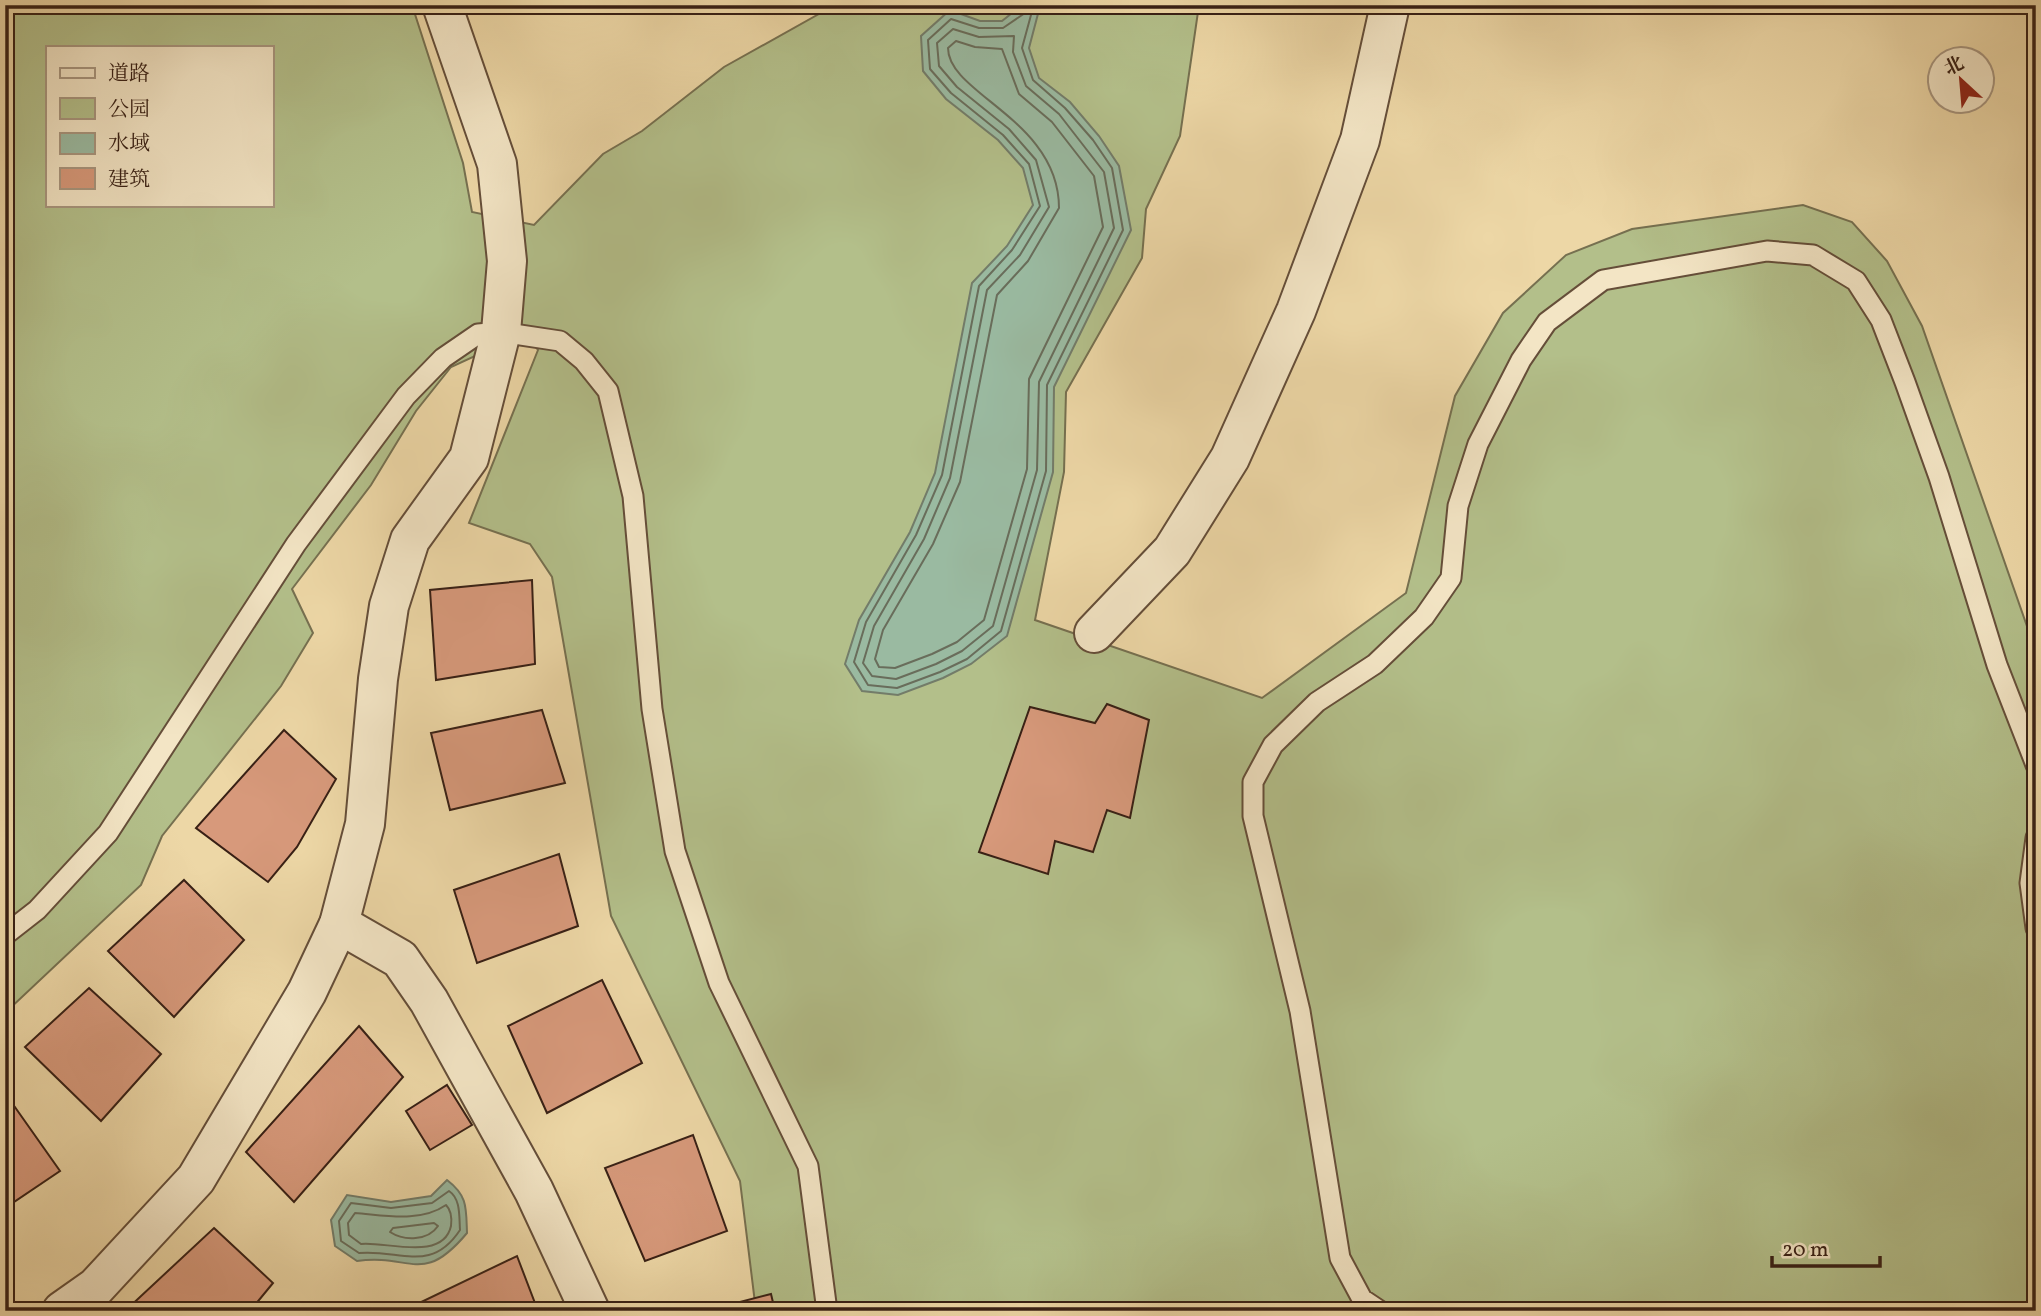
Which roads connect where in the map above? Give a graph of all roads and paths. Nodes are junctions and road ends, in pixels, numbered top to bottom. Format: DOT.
graph roads {
  1 [pos="442,5"];
  2 [pos="1390,5"];
  3 [pos="501,332"];
  4 [pos="1094,633"];
  5 [pos="2036,765"];
  6 [pos="2036,838"];
  7 [pos="339,924"];
  8 [pos="2036,928"];
  9 [pos="5,935"];
  10 [pos="62,1311"];
  11 [pos="590,1311"];
  12 [pos="827,1311"];
  13 [pos="1380,1311"];
  1 -- 3 [label="street"];
  2 -- 4 [label="street"];
  3 -- 7 [label="street"];
  3 -- 9 [label="lane"];
  3 -- 12 [label="lane"];
  5 -- 13 [label="lane"];
  6 -- 8 [label="lane"];
  7 -- 10 [label="street"];
  7 -- 11 [label="street"];
}
